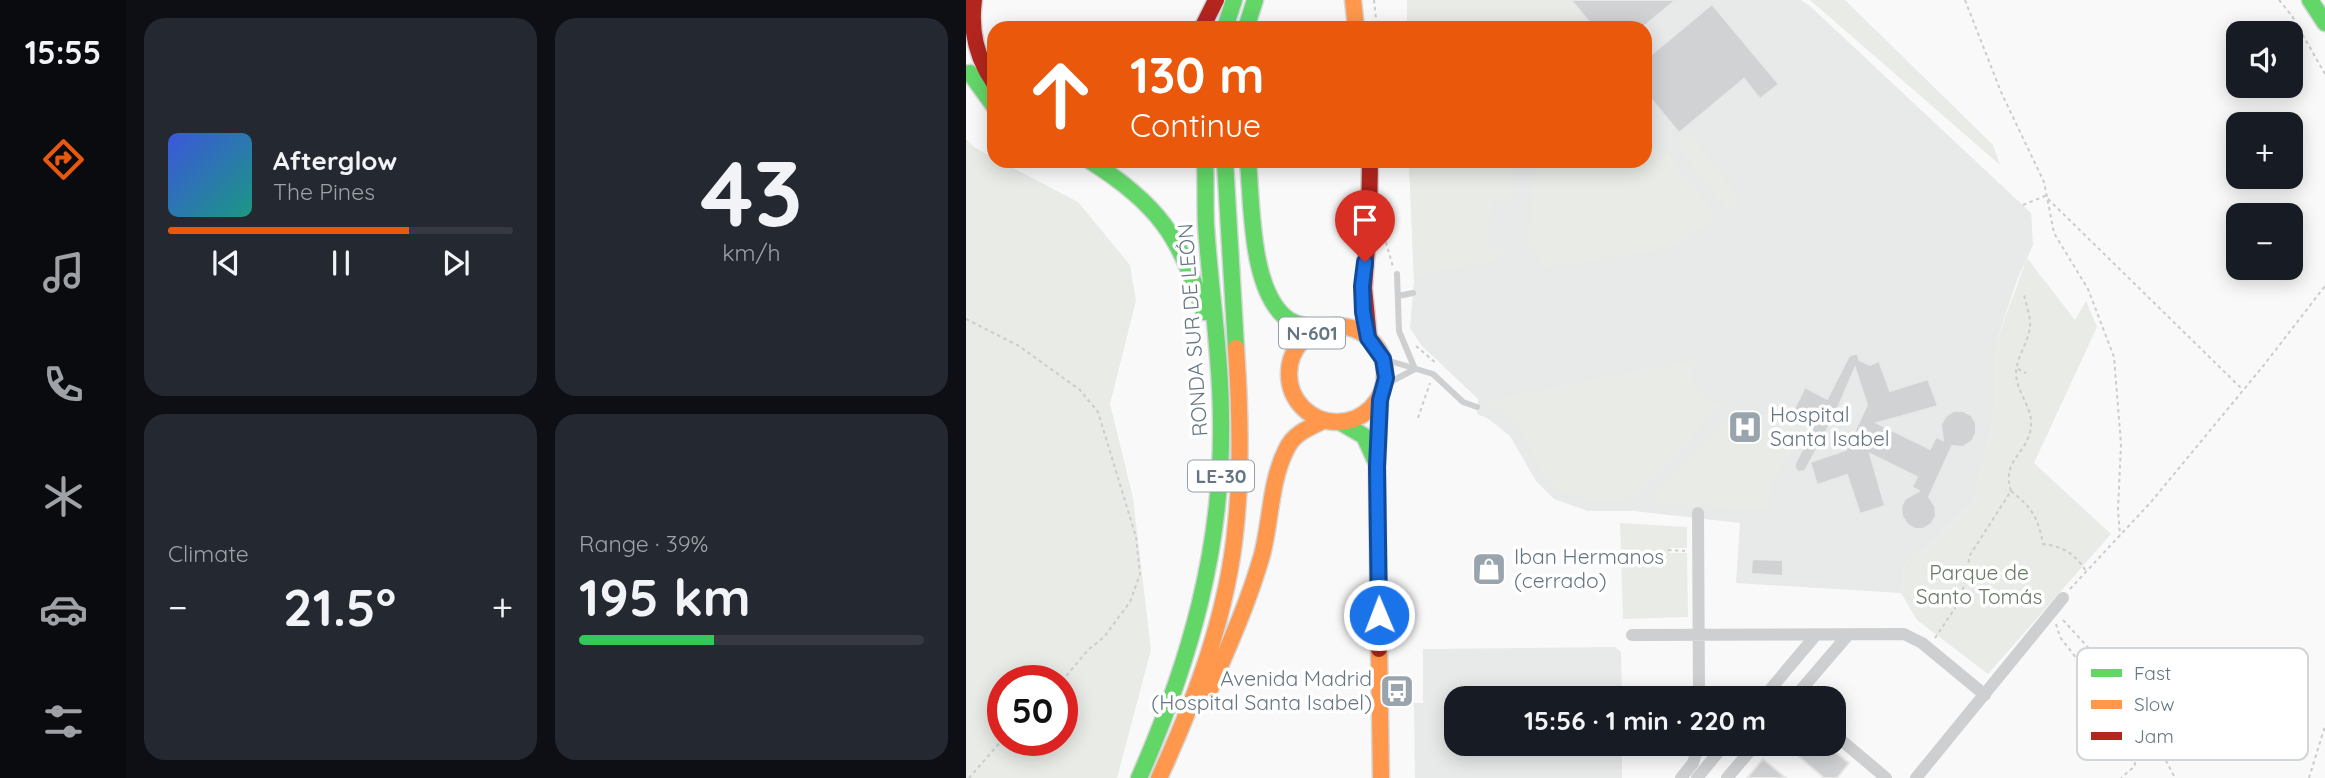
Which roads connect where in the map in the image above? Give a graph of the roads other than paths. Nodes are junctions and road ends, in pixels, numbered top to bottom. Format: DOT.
graph roads {
  1 [pos="974,0"];
  2 [pos="1216,0"];
  3 [pos="1234,0"];
  4 [pos="1255,0"];
  5 [pos="1268,0"];
  6 [pos="1353,0"];
  7 [pos="1363,0"];
  8 [pos="2310,0"];
  9 [pos="1206,21"];
  10 [pos="1227,21"];
  11 [pos="1248,21"];
  12 [pos="1261,21"];
  13 [pos="1355,21"];
  14 [pos="1365,21"];
  15 [pos="2325,23"];
  16 [pos="966,64"];
  17 [pos="987,73"];
  18 [pos="987,97"];
  19 [pos="1102,168"];
  20 [pos="1205,168"];
  21 [pos="1225,168"];
  22 [pos="1249,168"];
  23 [pos="1359,168"];
  24 [pos="1370,168"];
  25 [pos="1397,274"];
  26 [pos="1413,293"];
  27 [pos="1398,296"];
  28 [pos="1325,327"];
  29 [pos="1368,338"];
  30 [pos="1383,359"];
  31 [pos="1415,369"];
  32 [pos="1382,394"];
  33 [pos="1477,407"];
  34 [pos="1323,421"];
  35 [pos="1342,423"];
  36 [pos="1222,426"];
  37 [pos="1377,467"];
  38 [pos="1698,513"];
  39 [pos="2063,598"];
  40 [pos="1632,635"];
  41 [pos="1699,635"];
  42 [pos="1816,635"];
  43 [pos="1847,635"];
  44 [pos="1774,684"];
  45 [pos="1699,686"];
  46 [pos="1777,686"];
  47 [pos="1803,686"];
  48 [pos="1985,695"];
  49 [pos="1846,744"];
  50 [pos="1695,756"];
  51 [pos="1715,756"];
  52 [pos="1746,756"];
  53 [pos="1706,766"];
  54 [pos="1139,778"];
  55 [pos="1160,778"];
  56 [pos="1381,778"];
  57 [pos="1681,778"];
  58 [pos="1697,778"];
  59 [pos="1721,778"];
  60 [pos="1727,778"];
  61 [pos="1886,778"];
  62 [pos="1916,778"];
  1 -- 17 [label="main road"];
  2 -- 9 [label="main road"];
  3 -- 10 [label="main road"];
  4 -- 11 [label="main road"];
  5 -- 12 [label="main road"];
  6 -- 13 [label="main road"];
  7 -- 14 [label="main road"];
  8 -- 15 [label="main road"];
  16 -- 18 [label="main road"];
  19 -- 36 [label="main road"];
  20 -- 36 [label="main road, RONDA SUR DE LEÓN / LE-30"];
  21 -- 55 [label="main road, RONDA SUR DE LEÓN / LE-30"];
  22 -- 28 [label="main road"];
  23 -- 28 [label="main road, N-601"];
  24 -- 29 [label="main road, N-601"];
  25 -- 27 [label="lane"];
  26 -- 27 [label="lane"];
  27 -- 31 [label="lane"];
  28 -- 29 [label="main road, N-601"];
  28 -- 34 [label="main road, N-601"];
  29 -- 30 [label="main road, N-601"];
  30 -- 31 [label="lane"];
  30 -- 32 [label="main road"];
  31 -- 32 [label="lane"];
  31 -- 33 [label="lane"];
  32 -- 35 [label="main road"];
  32 -- 37 [label="main road"];
  34 -- 35 [label="main road"];
  34 -- 55 [label="main road"];
  35 -- 37 [label="main road"];
  36 -- 54 [label="main road, RONDA SUR DE LEÓN / LE-30"];
  37 -- 56 [label="main road"];
  38 -- 41 [label="street"];
  39 -- 48 [label="street"];
  40 -- 41 [label="street"];
  41 -- 42 [label="street"];
  41 -- 45 [label="street"];
  42 -- 43 [label="street"];
  42 -- 44 [label="street"];
  43 -- 47 [label="street"];
  43 -- 48 [label="street"];
  44 -- 46 [label="street"];
  48 -- 62 [label="street"];
  49 -- 61 [label="street"];
  50 -- 57 [label="street"];
  51 -- 53 [label="street"];
  52 -- 60 [label="street"];
  53 -- 58 [label="street"];
  53 -- 59 [label="street"];
}
